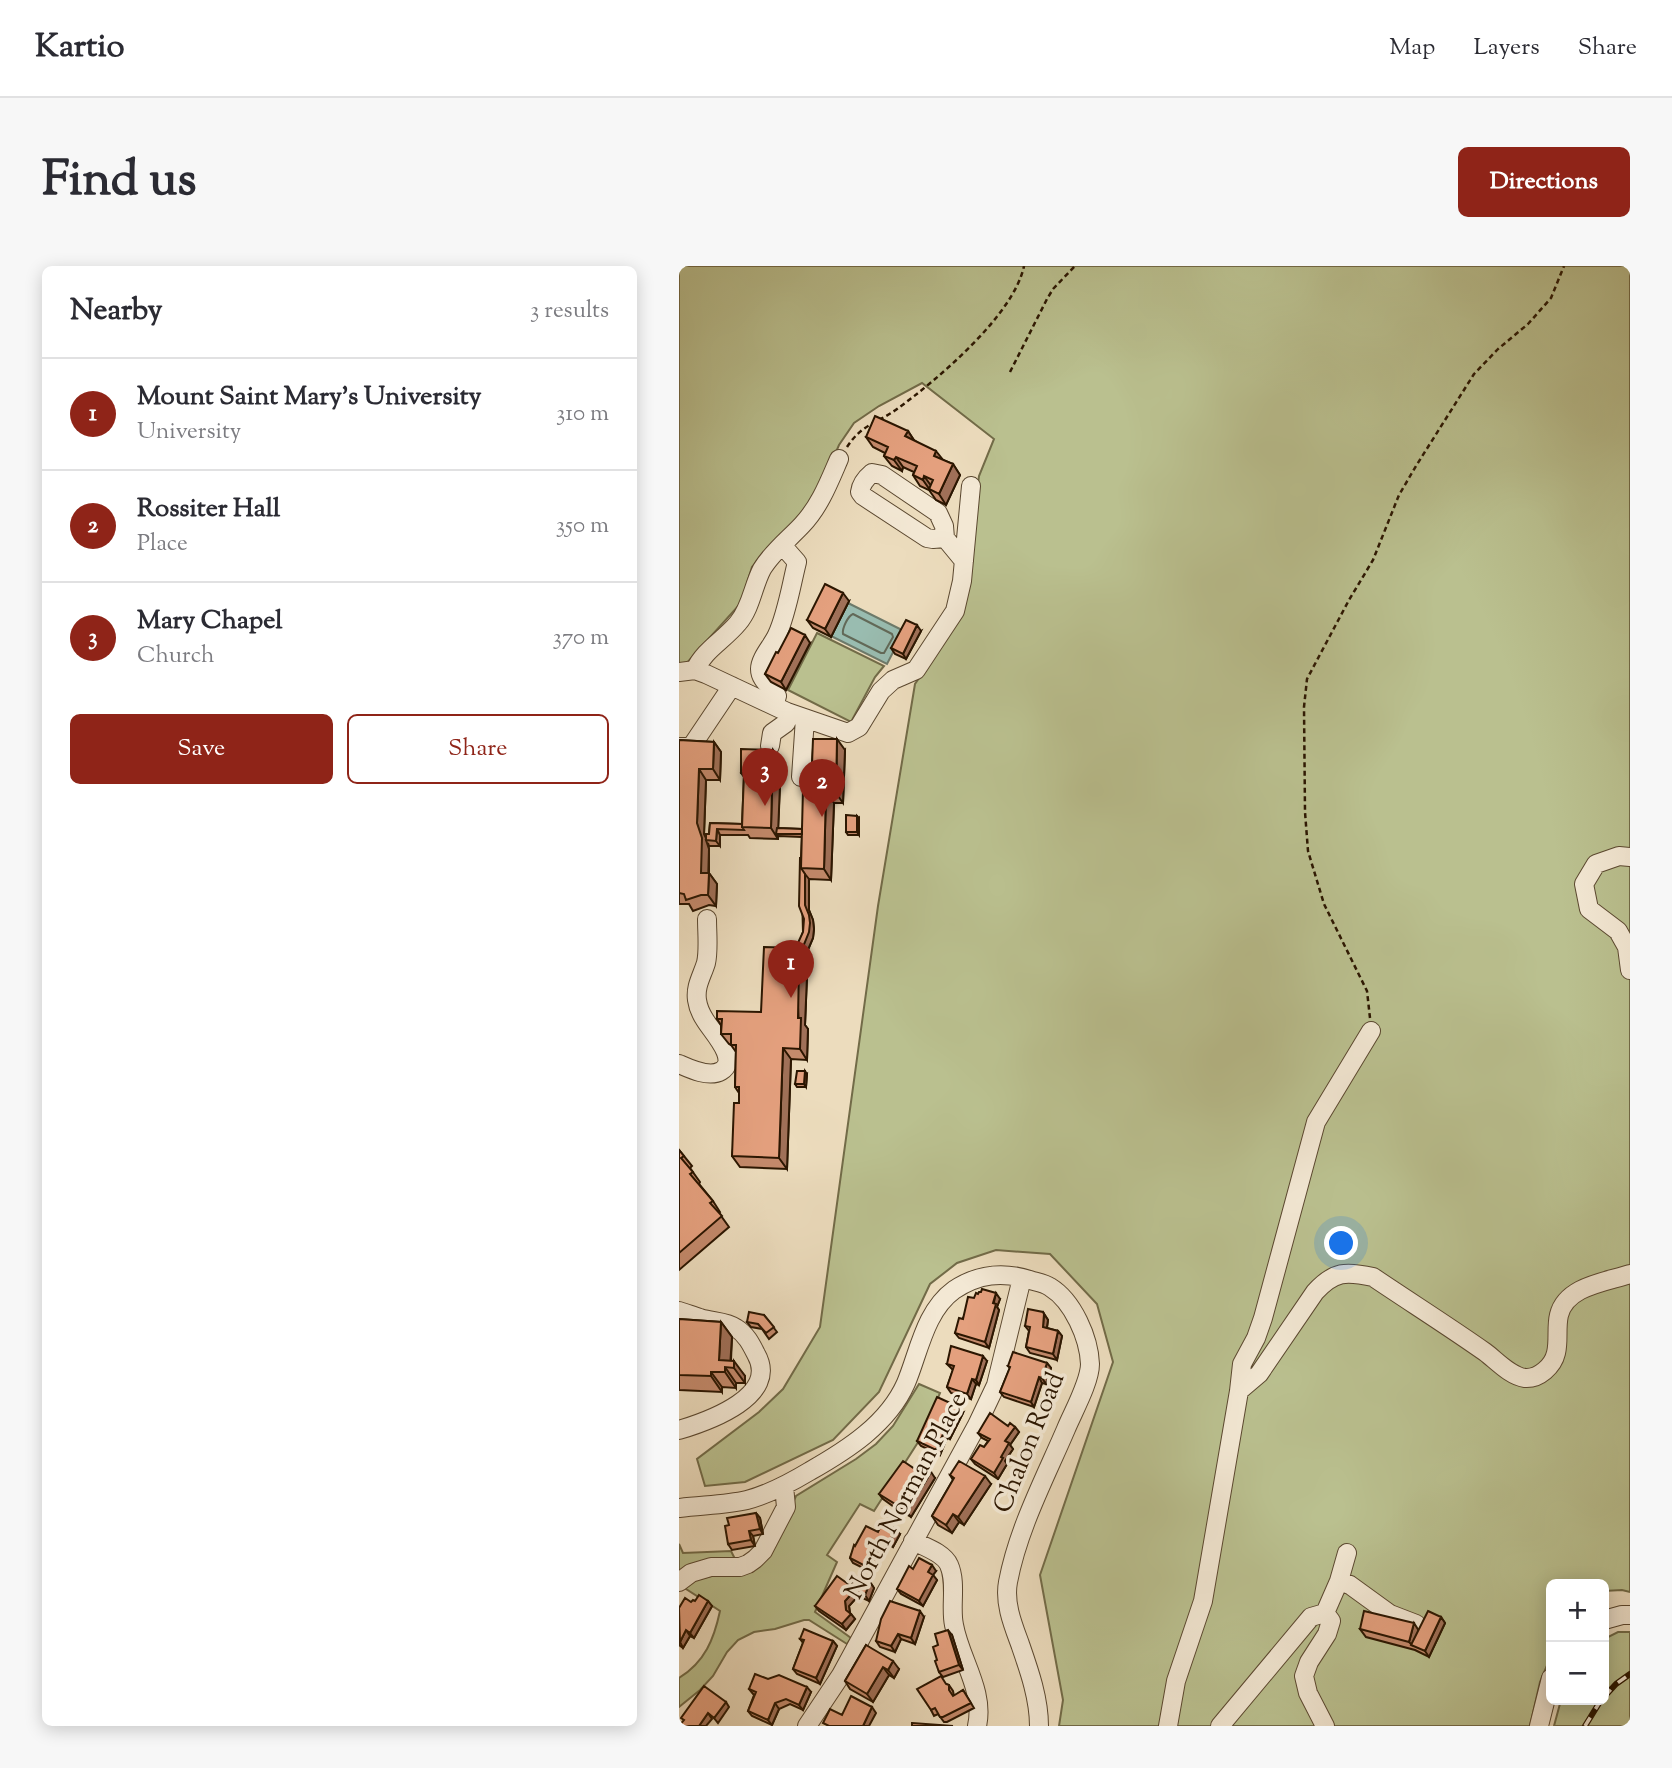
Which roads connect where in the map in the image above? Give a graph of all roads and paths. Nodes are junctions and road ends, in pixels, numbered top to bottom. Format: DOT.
graph roads {
  1 [pos="1024,266"];
  2 [pos="1075,266"];
  3 [pos="1564,266"];
  4 [pos="1010,372"];
  5 [pos="839,459"];
  6 [pos="971,486"];
  7 [pos="945,538"];
  8 [pos="782,545"];
  9 [pos="964,561"];
  10 [pos="687,671"];
  11 [pos="732,686"];
  12 [pos="790,712"];
  13 [pos="770,746"];
  14 [pos="679,747"];
  15 [pos="801,777"];
  16 [pos="1630,856"];
  17 [pos="707,919"];
  18 [pos="1630,970"];
  19 [pos="1371,1031"];
  20 [pos="679,1064"];
  21 [pos="1630,1274"];
  22 [pos="1021,1278"];
  23 [pos="679,1311"];
  24 [pos="1239,1391"];
  25 [pos="679,1430"];
  26 [pos="784,1486"];
  27 [pos="679,1508"];
  28 [pos="913,1541"];
  29 [pos="1347,1553"];
  30 [pos="1339,1580"];
  31 [pos="679,1582"];
  32 [pos="1325,1614"];
  33 [pos="1630,1615"];
  34 [pos="1609,1619"];
  35 [pos="1416,1624"];
  36 [pos="1546,1698"];
  37 [pos="807,1726"];
  38 [pos="977,1726"];
  39 [pos="1039,1726"];
  40 [pos="1168,1726"];
  41 [pos="1220,1726"];
  42 [pos="1325,1726"];
  43 [pos="1539,1726"];
  1 -- 5 [label="path"];
  2 -- 4 [label="path"];
  3 -- 19 [label="path"];
  5 -- 8 [label="street"];
  6 -- 9 [label="street"];
  7 -- 7 [label="street"];
  7 -- 9 [label="street"];
  8 -- 10 [label="street"];
  8 -- 12 [label="street"];
  9 -- 12 [label="street"];
  10 -- 11 [label="street"];
  11 -- 12 [label="street"];
  11 -- 14 [label="street"];
  12 -- 13 [label="street"];
  12 -- 15 [label="street"];
  16 -- 18 [label="street"];
  17 -- 20 [label="street"];
  19 -- 24 [label="street"];
  21 -- 24 [label="street"];
  22 -- 26 [label="street, Chalon Road"];
  22 -- 28 [label="street, North Norman Place"];
  22 -- 39 [label="street, Chalon Road"];
  23 -- 25 [label="street"];
  24 -- 40 [label="street"];
  26 -- 27 [label="street, Chalon Road"];
  26 -- 31 [label="street"];
  28 -- 37 [label="street, North Norman Place"];
  28 -- 38 [label="street"];
  29 -- 30 [label="street"];
  30 -- 32 [label="street"];
  30 -- 35 [label="street"];
  32 -- 41 [label="street"];
  32 -- 42 [label="street"];
  33 -- 34 [label="street"];
  36 -- 43 [label="street"];
}
